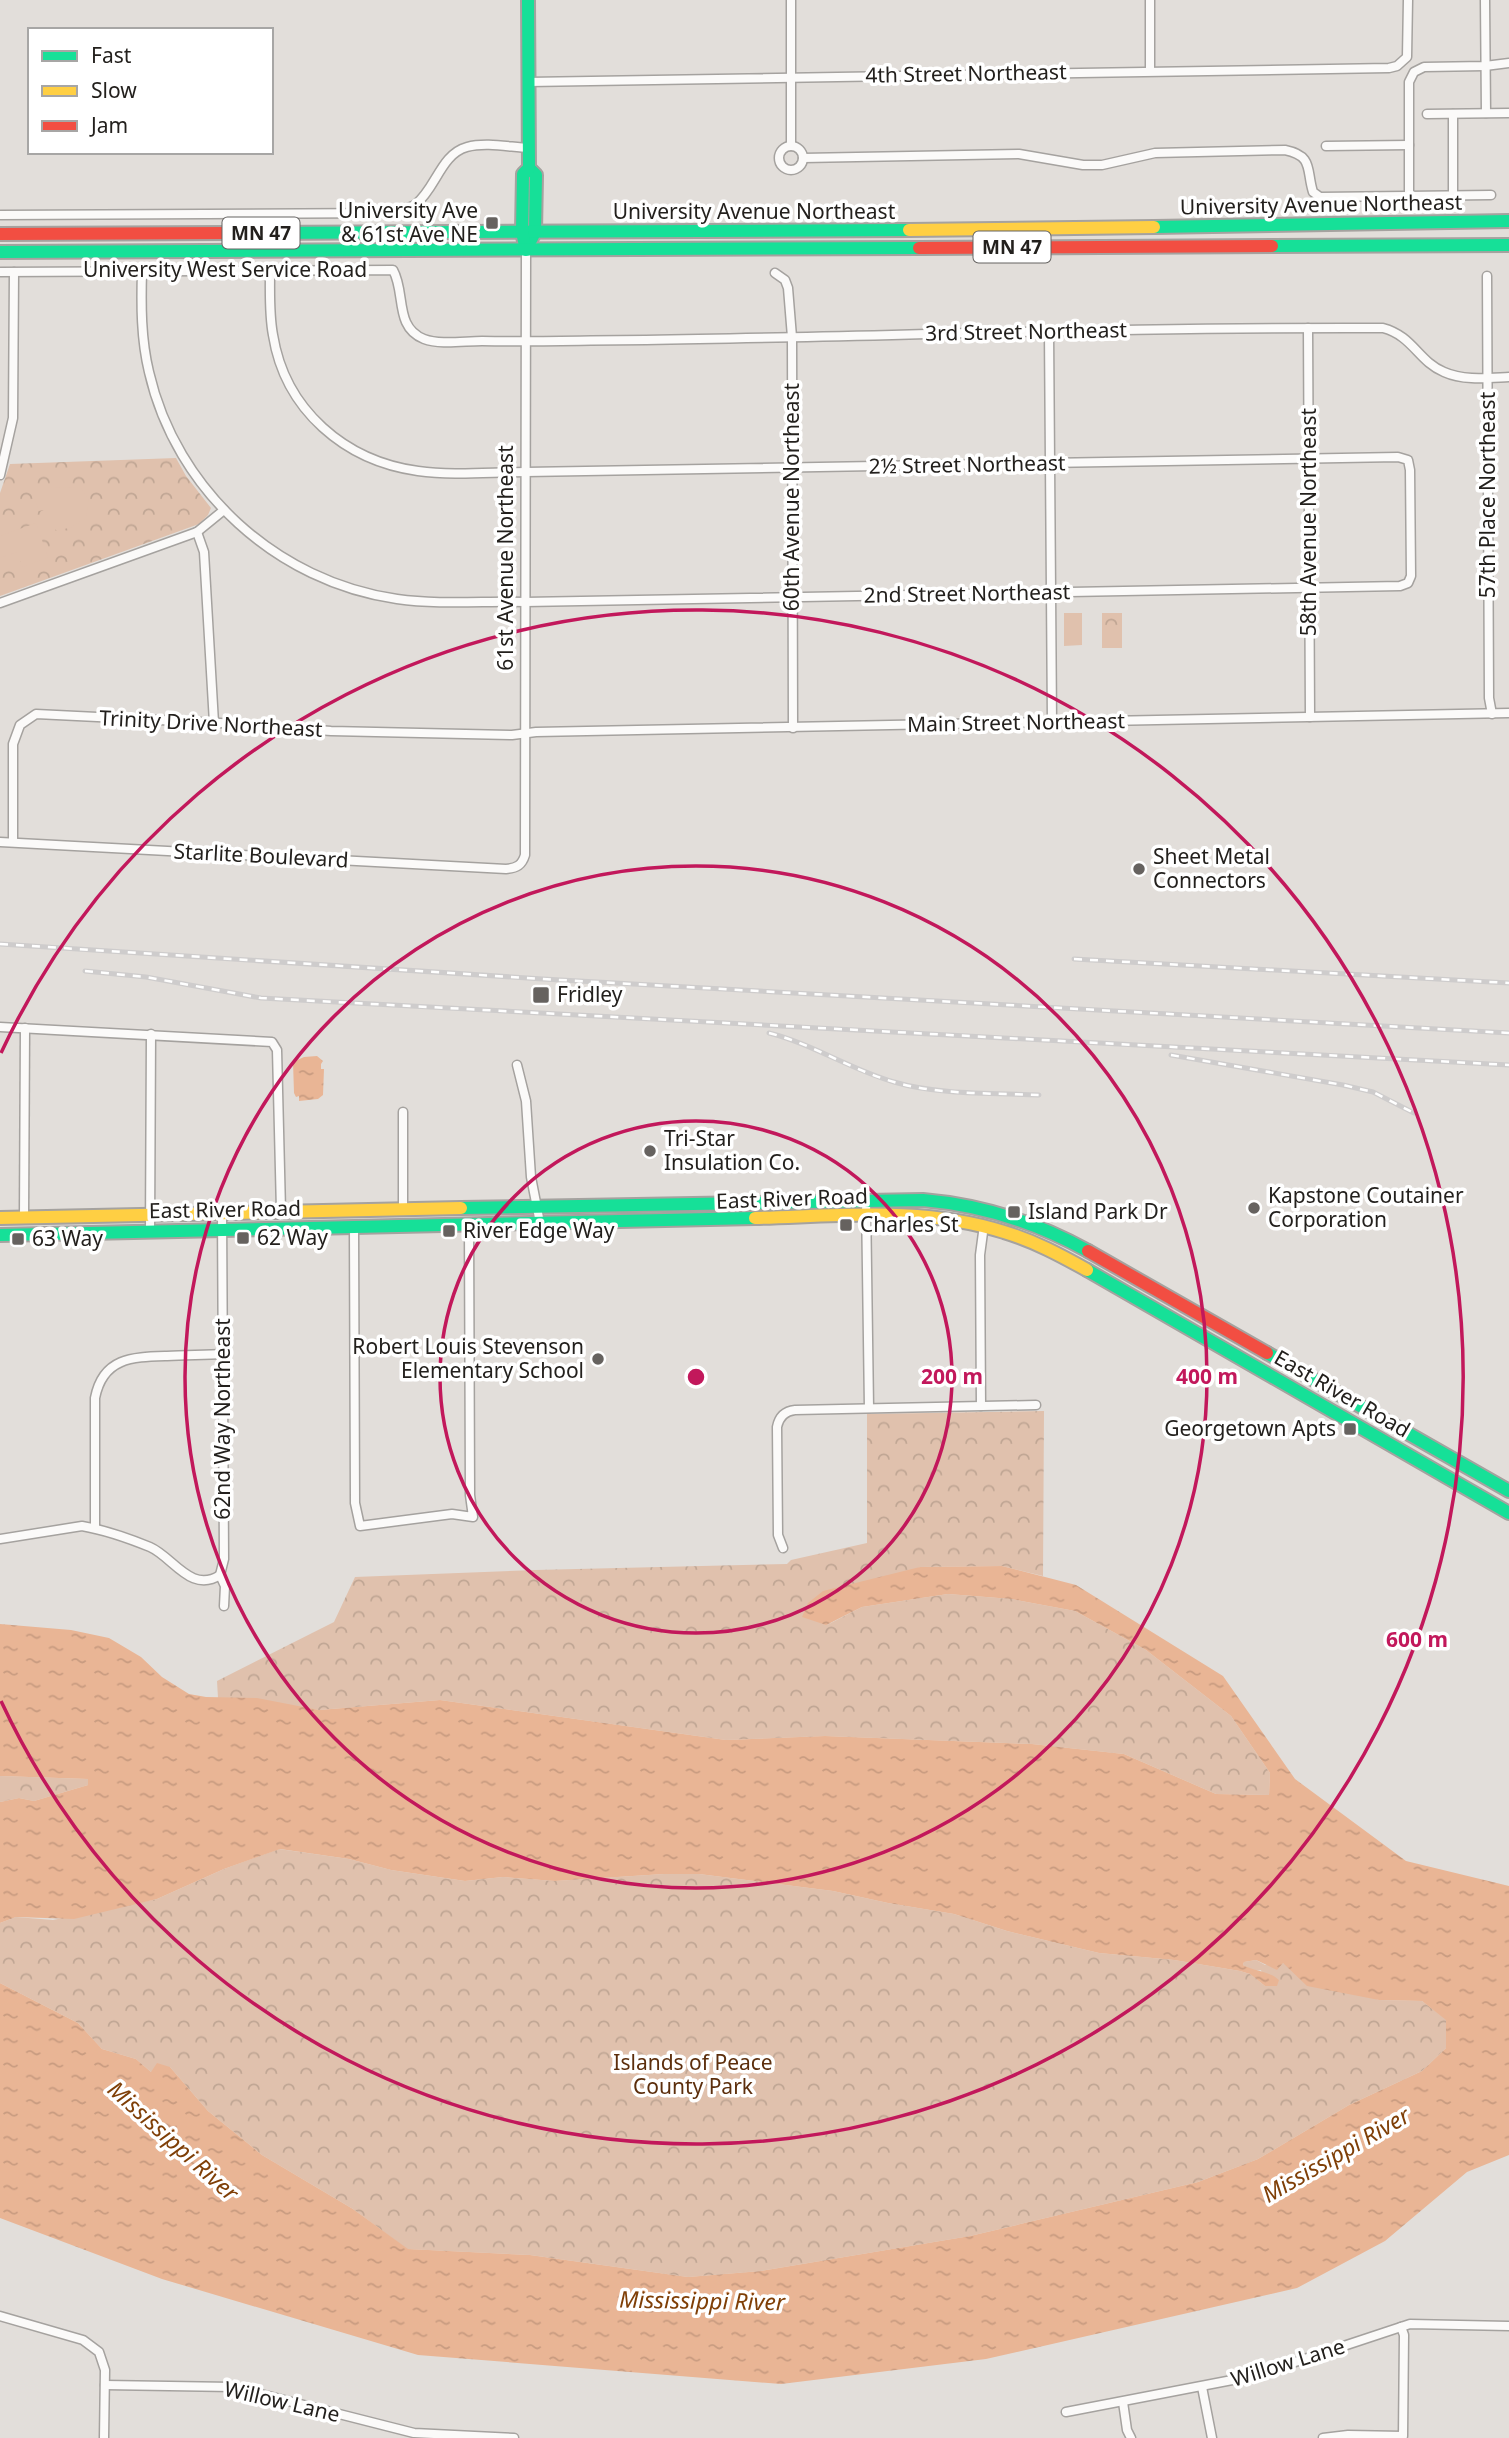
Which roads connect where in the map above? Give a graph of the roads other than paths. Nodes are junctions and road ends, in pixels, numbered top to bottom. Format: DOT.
graph roads {
  1 [pos="528,0"];
  2 [pos="792,0"];
  3 [pos="1150,0"];
  4 [pos="1408,0"];
  5 [pos="1485,0"];
  6 [pos="1509,63"];
  7 [pos="1485,66"];
  8 [pos="1150,71"];
  9 [pos="791,78"];
  10 [pos="528,82"];
  11 [pos="1486,113"];
  12 [pos="1509,113"];
  13 [pos="1427,114"];
  14 [pos="1453,114"];
  15 [pos="1409,145"];
  16 [pos="791,146"];
  17 [pos="1326,146"];
  18 [pos="528,148"];
  19 [pos="803,158"];
  20 [pos="1491,195"];
  21 [pos="1409,196"];
  22 [pos="1453,196"];
  23 [pos="0,215"];
  24 [pos="1509,220"];
  25 [pos="529,232"];
  26 [pos="0,234"];
  27 [pos="1509,245"];
  28 [pos="526,250"];
  29 [pos="0,252"];
  30 [pos="142,271"];
  31 [pos="270,271"];
  32 [pos="0,272"];
  33 [pos="14,272"];
  34 [pos="775,273"];
  35 [pos="1486,276"];
  36 [pos="1308,328"];
  37 [pos="1049,332"];
  38 [pos="792,337"];
  39 [pos="526,342"];
  40 [pos="1509,377"];
  41 [pos="1488,378"];
  42 [pos="1308,458"];
  43 [pos="1050,463"];
  44 [pos="792,468"];
  45 [pos="526,472"];
  46 [pos="0,475"];
  47 [pos="224,510"];
  48 [pos="197,532"];
  49 [pos="1408,583"];
  50 [pos="1310,587"];
  51 [pos="1051,592"];
  52 [pos="793,597"];
  53 [pos="525,602"];
  54 [pos="0,603"];
  55 [pos="1509,713"];
  56 [pos="1493,714"];
  57 [pos="1310,717"];
  58 [pos="1052,722"];
  59 [pos="214,723"];
  60 [pos="793,728"];
  61 [pos="523,733"];
  62 [pos="0,842"];
  63 [pos="13,842"];
  64 [pos="520,865"];
  65 [pos="0,1027"];
  66 [pos="25,1028"];
  67 [pos="151,1034"];
  68 [pos="517,1065"];
  69 [pos="403,1112"];
  70 [pos="866,1200"];
  71 [pos="536,1206"];
  72 [pos="403,1209"];
  73 [pos="281,1211"];
  74 [pos="222,1213"];
  75 [pos="150,1214"];
  76 [pos="866,1216"];
  77 [pos="24,1217"];
  78 [pos="0,1218"];
  79 [pos="540,1223"];
  80 [pos="469,1224"];
  81 [pos="984,1225"];
  82 [pos="354,1226"];
  83 [pos="222,1230"];
  84 [pos="150,1231"];
  85 [pos="0,1234"];
  86 [pos="223,1354"];
  87 [pos="1037,1405"];
  88 [pos="981,1406"];
  89 [pos="869,1408"];
  90 [pos="1509,1491"];
  91 [pos="1509,1513"];
  92 [pos="95,1528"];
  93 [pos="0,1539"];
  94 [pos="783,1548"];
  95 [pos="220,1576"];
  96 [pos="224,1606"];
  97 [pos="0,2316"];
  98 [pos="1509,2326"];
  99 [pos="1401,2327"];
  100 [pos="105,2385"];
  101 [pos="1202,2387"];
  102 [pos="1123,2402"];
  103 [pos="1066,2412"];
  104 [pos="414,2436"];
  105 [pos="104,2438"];
  106 [pos="514,2438"];
  107 [pos="1131,2438"];
  108 [pos="1212,2438"];
  109 [pos="1323,2438"];
  1 -- 10 [label="main road, 61st Avenue Northeast"];
  2 -- 9 [label="street"];
  3 -- 8 [label="street"];
  4 -- 8 [label="street, 4th Street Northeast"];
  5 -- 7 [label="street"];
  6 -- 7 [label="street"];
  7 -- 11 [label="street"];
  7 -- 15 [label="street"];
  8 -- 9 [label="street, 4th Street Northeast"];
  9 -- 10 [label="street, 4th Street Northeast"];
  9 -- 16 [label="street"];
  10 -- 18 [label="main road, 61st Avenue Northeast"];
  11 -- 12 [label="street"];
  11 -- 14 [label="street"];
  13 -- 14 [label="street"];
  14 -- 22 [label="street"];
  15 -- 17 [label="street"];
  15 -- 21 [label="street"];
  16 -- 19 [label="street"];
  16 -- 19 [label="street"];
  18 -- 23 [label="street"];
  18 -- 25 [label="main road, 61st Avenue Northeast"];
  19 -- 21 [label="street"];
  20 -- 22 [label="street"];
  21 -- 22 [label="street"];
  24 -- 25 [label="main road, University Avenue Northeast / MN 47"];
  25 -- 26 [label="main road, University Avenue Northeast / MN 47"];
  25 -- 28 [label="main road, 61st Avenue Northeast"];
  27 -- 28 [label="main road, University Avenue Northeast / MN 47"];
  28 -- 29 [label="main road, University Avenue Northeast / MN 47"];
  28 -- 39 [label="street, 61st Avenue Northeast"];
  30 -- 31 [label="street, University West Service Road"];
  30 -- 33 [label="street, University West Service Road"];
  30 -- 47 [label="street, 2nd Street Northeast"];
  31 -- 39 [label="street, University West Service Road"];
  31 -- 45 [label="street, 2½ Street Northeast"];
  32 -- 33 [label="street, University West Service Road"];
  33 -- 46 [label="street"];
  34 -- 38 [label="street, 60th Avenue Northeast"];
  35 -- 41 [label="street, 57th Place Northeast"];
  36 -- 37 [label="street, 3rd Street Northeast"];
  36 -- 41 [label="street, 3rd Street Northeast"];
  36 -- 42 [label="street, 58th Avenue Northeast"];
  37 -- 38 [label="street, 3rd Street Northeast"];
  37 -- 43 [label="street"];
  38 -- 39 [label="street, 3rd Street Northeast"];
  38 -- 44 [label="street, 60th Avenue Northeast"];
  39 -- 45 [label="street, 61st Avenue Northeast"];
  40 -- 41 [label="street, 3rd Street Northeast"];
  41 -- 56 [label="street, 57th Place Northeast"];
  42 -- 43 [label="street, 2½ Street Northeast"];
  42 -- 49 [label="street, 2½ Street Northeast"];
  42 -- 50 [label="street, 58th Avenue Northeast"];
  43 -- 44 [label="street, 2½ Street Northeast"];
  43 -- 51 [label="street"];
  44 -- 45 [label="street, 2½ Street Northeast"];
  44 -- 52 [label="street, 60th Avenue Northeast"];
  45 -- 53 [label="street, 61st Avenue Northeast"];
  47 -- 48 [label="street"];
  47 -- 53 [label="street, 2nd Street Northeast"];
  48 -- 54 [label="street"];
  48 -- 59 [label="street"];
  49 -- 50 [label="street, 2nd Street Northeast"];
  50 -- 51 [label="street, 2nd Street Northeast"];
  50 -- 57 [label="street, 58th Avenue Northeast"];
  51 -- 52 [label="street, 2nd Street Northeast"];
  51 -- 58 [label="street"];
  52 -- 53 [label="street, 2nd Street Northeast"];
  52 -- 60 [label="street, 60th Avenue Northeast"];
  53 -- 61 [label="street, 61st Avenue Northeast"];
  55 -- 56 [label="street, Main Street Northeast"];
  56 -- 57 [label="street, Main Street Northeast"];
  57 -- 58 [label="street, Main Street Northeast"];
  58 -- 60 [label="street, Main Street Northeast"];
  59 -- 61 [label="street, Trinity Drive Northeast"];
  59 -- 63 [label="street, Trinity Drive Northeast"];
  60 -- 61 [label="street, Main Street Northeast"];
  61 -- 64 [label="street, 61st Avenue Northeast"];
  62 -- 63 [label="street, Starlite Boulevard"];
  63 -- 64 [label="street, Starlite Boulevard"];
  65 -- 66 [label="street"];
  66 -- 67 [label="street"];
  66 -- 77 [label="street"];
  67 -- 73 [label="street"];
  67 -- 75 [label="street"];
  68 -- 71 [label="street"];
  69 -- 72 [label="street"];
  70 -- 71 [label="main road, East River Road"];
  70 -- 76 [label="street"];
  70 -- 90 [label="main road, East River Road"];
  71 -- 72 [label="main road, East River Road"];
  71 -- 79 [label="street"];
  72 -- 73 [label="main road, East River Road"];
  73 -- 74 [label="main road, East River Road"];
  74 -- 75 [label="main road, East River Road"];
  74 -- 83 [label="street, 62nd Way Northeast"];
  75 -- 77 [label="main road, East River Road"];
  75 -- 84 [label="street"];
  76 -- 79 [label="main road, East River Road"];
  76 -- 81 [label="main road, East River Road"];
  76 -- 89 [label="street"];
  77 -- 78 [label="main road, East River Road"];
  79 -- 80 [label="main road, East River Road"];
  80 -- 82 [label="main road, East River Road"];
  80 -- 82 [label="street"];
  81 -- 88 [label="street"];
  81 -- 91 [label="main road, East River Road"];
  82 -- 83 [label="main road, East River Road"];
  83 -- 84 [label="main road, East River Road"];
  83 -- 86 [label="street, 62nd Way Northeast"];
  84 -- 85 [label="main road, East River Road"];
  86 -- 92 [label="street"];
  86 -- 95 [label="street, 62nd Way Northeast"];
  87 -- 88 [label="street"];
  88 -- 89 [label="street"];
  89 -- 94 [label="street"];
  92 -- 93 [label="street"];
  92 -- 95 [label="street"];
  95 -- 96 [label="street, 62nd Way Northeast"];
  97 -- 100 [label="street"];
  98 -- 99 [label="street, Willow Lane"];
  99 -- 101 [label="street, Willow Lane"];
  99 -- 109 [label="street"];
  100 -- 104 [label="street, Willow Lane"];
  100 -- 105 [label="street"];
  101 -- 102 [label="street, Willow Lane"];
  101 -- 108 [label="street"];
  102 -- 103 [label="street, Willow Lane"];
  102 -- 107 [label="street"];
  104 -- 106 [label="street, Willow Lane"];
}
